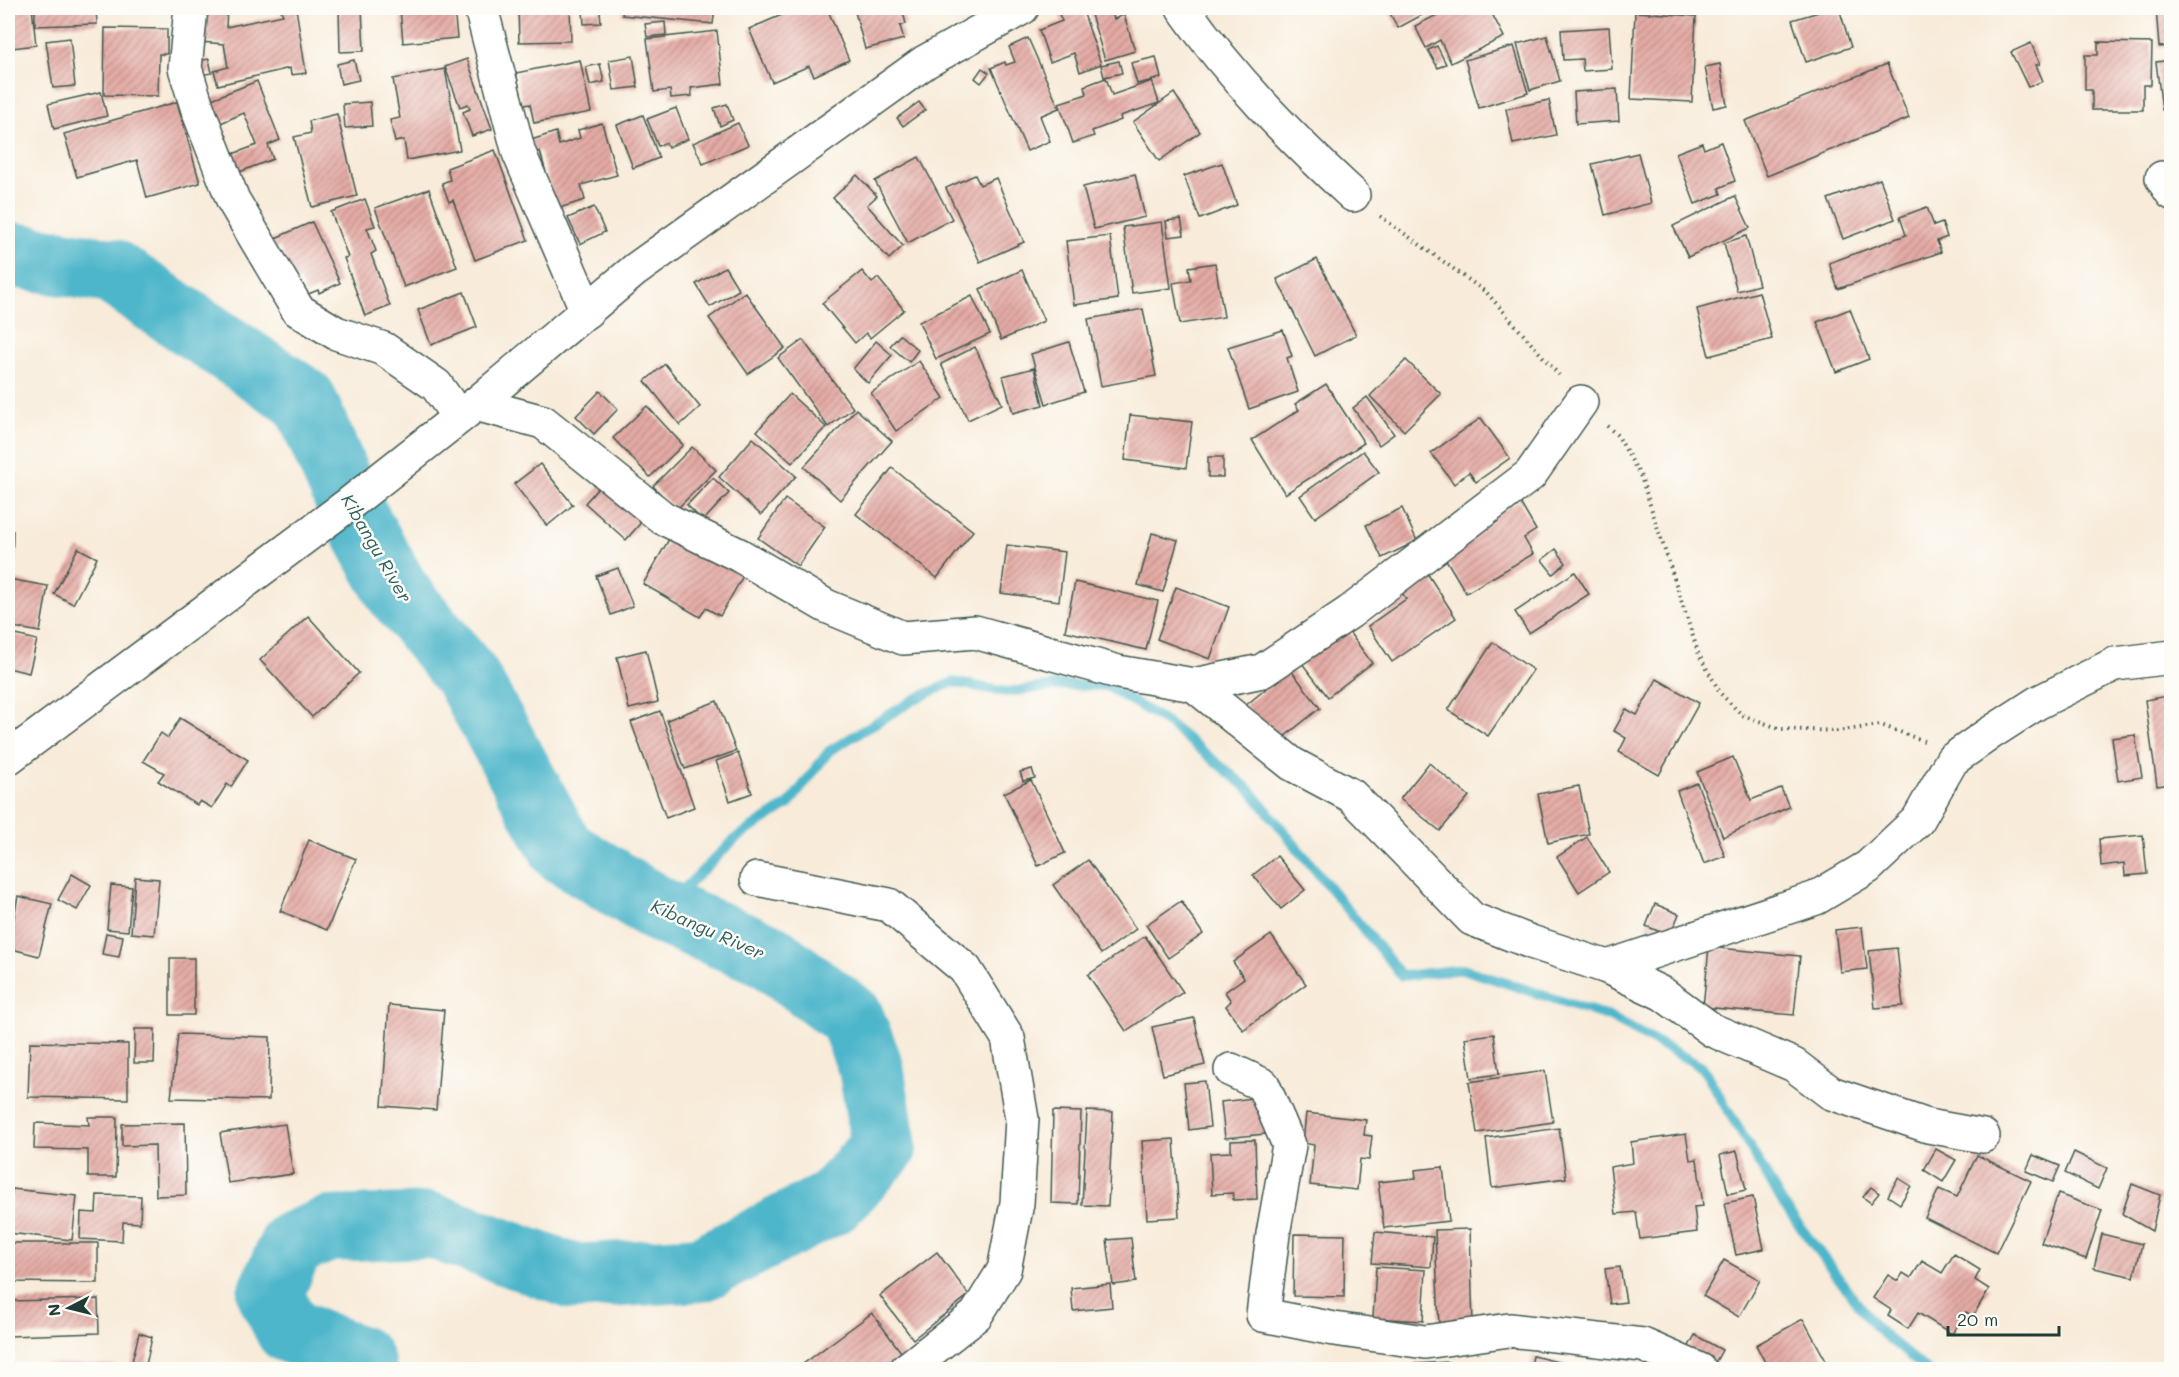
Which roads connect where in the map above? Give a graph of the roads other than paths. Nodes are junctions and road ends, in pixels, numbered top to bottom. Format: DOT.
graph roads {
  1 [pos="191,8"];
  2 [pos="481,8"];
  3 [pos="1022,8"];
  4 [pos="1183,8"];
  5 [pos="1353,195"];
  6 [pos="587,311"];
  7 [pos="1581,402"];
  8 [pos="467,411"];
  9 [pos="2172,657"];
  10 [pos="1194,685"];
  11 [pos="8,758"];
  12 [pos="757,879"];
  13 [pos="1607,967"];
  14 [pos="1231,1070"];
  15 [pos="1983,1136"];
  16 [pos="906,1370"];
  17 [pos="1700,1370"];
  1 -- 8 [label="street"];
  2 -- 6 [label="street"];
  3 -- 6 [label="street"];
  4 -- 5 [label="street"];
  6 -- 8 [label="street"];
  7 -- 10 [label="street"];
  8 -- 10 [label="street"];
  8 -- 11 [label="street"];
  9 -- 13 [label="street"];
  10 -- 13 [label="street"];
  12 -- 16 [label="street"];
  13 -- 15 [label="street"];
  14 -- 17 [label="street"];
}
